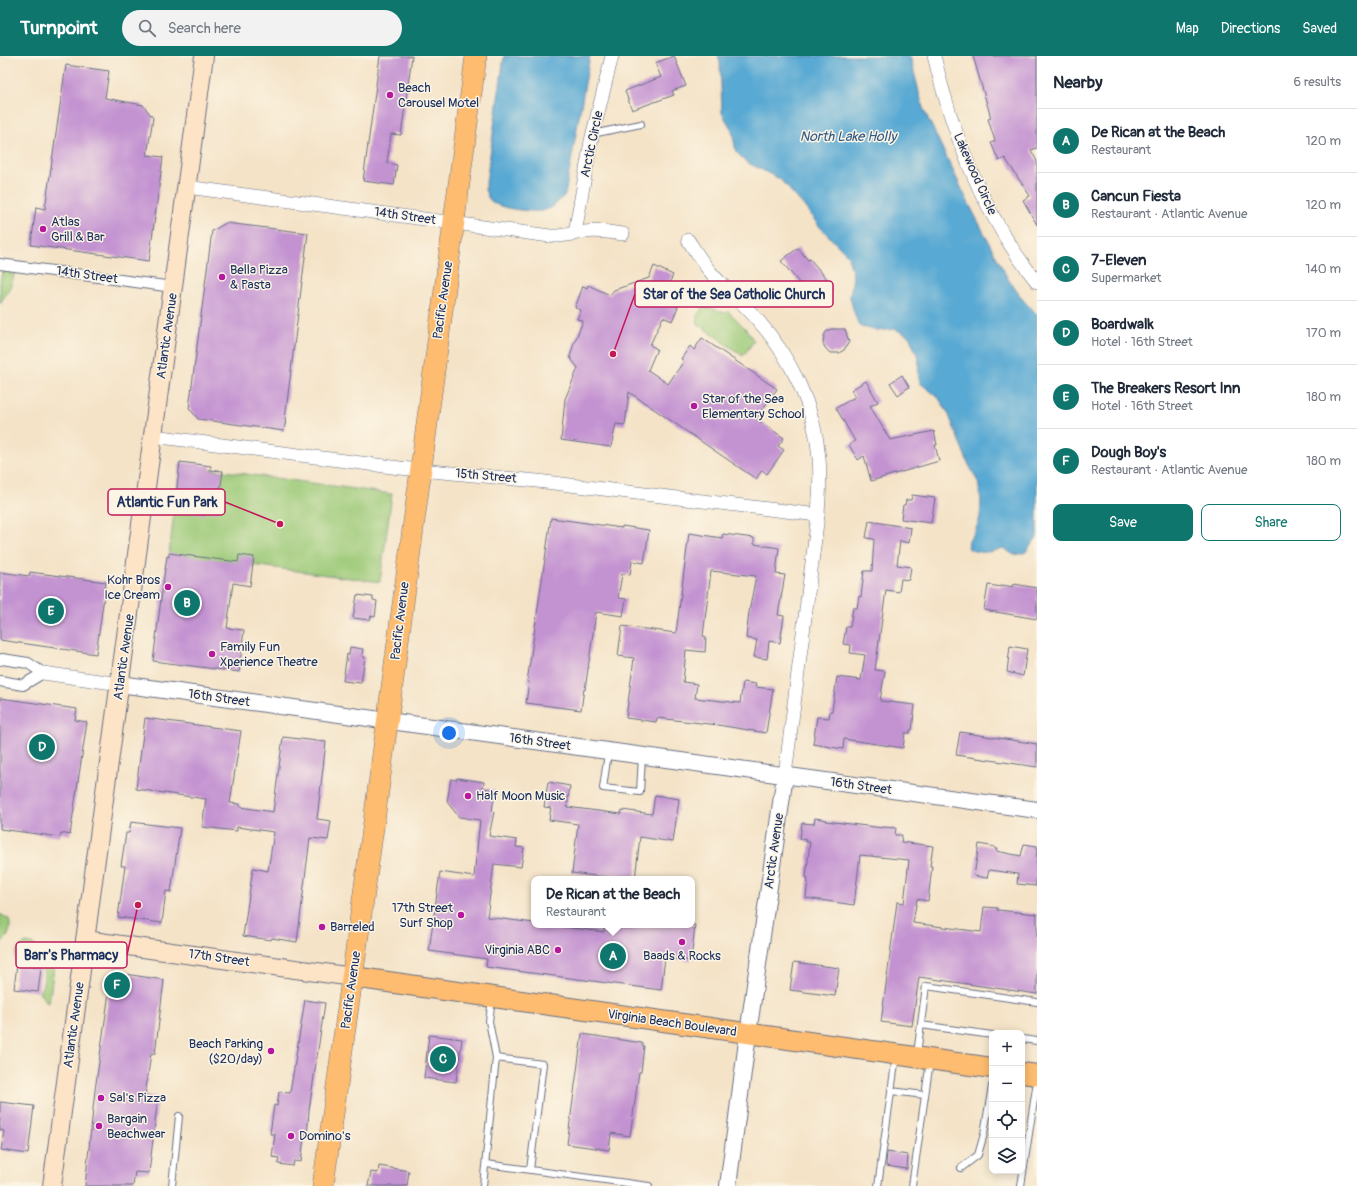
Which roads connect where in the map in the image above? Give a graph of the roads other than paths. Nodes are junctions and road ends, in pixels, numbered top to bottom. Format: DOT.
graph roads {
  1 [pos="204,56"];
  2 [pos="476,56"];
  3 [pos="612,56"];
  4 [pos="934,56"];
  5 [pos="641,124"];
  6 [pos="592,134"];
  7 [pos="187,187"];
  8 [pos="453,223"];
  9 [pos="575,233"];
  10 [pos="623,234"];
  11 [pos="688,240"];
  12 [pos="0,264"];
  13 [pos="1037,282"];
  14 [pos="173,287"];
  15 [pos="153,436"];
  16 [pos="420,470"];
  17 [pos="818,516"];
  18 [pos="0,660"];
  19 [pos="43,673"];
  20 [pos="0,681"];
  21 [pos="120,684"];
  22 [pos="387,721"];
  23 [pos="608,751"];
  24 [pos="642,756"];
  25 [pos="785,775"];
  26 [pos="1037,810"];
  27 [pos="85,940"];
  28 [pos="353,977"];
  29 [pos="492,997"];
  30 [pos="1037,1002"];
  31 [pos="920,1025"];
  32 [pos="748,1034"];
  33 [pos="989,1035"];
  34 [pos="1025,1039"];
  35 [pos="1037,1041"];
  36 [pos="896,1055"];
  37 [pos="496,1058"];
  38 [pos="923,1059"];
  39 [pos="989,1068"];
  40 [pos="1025,1073"];
  41 [pos="1037,1075"];
  42 [pos="1037,1082"];
  43 [pos="891,1091"];
  44 [pos="925,1095"];
  45 [pos="989,1102"];
  46 [pos="179,1116"];
  47 [pos="486,1164"];
  48 [pos="961,1168"];
  49 [pos="530,1170"];
  50 [pos="52,1186"];
  51 [pos="172,1186"];
  52 [pos="324,1186"];
  53 [pos="483,1186"];
  54 [pos="649,1186"];
  55 [pos="728,1186"];
  56 [pos="878,1186"];
  57 [pos="912,1186"];
  58 [pos="1021,1186"];
  1 -- 7 [label="main road, Atlantic Avenue"];
  2 -- 8 [label="highway, Pacific Avenue"];
  3 -- 6 [label="street, Arctic Circle"];
  4 -- 13 [label="street, Lakewood Circle"];
  5 -- 6 [label="lane"];
  6 -- 9 [label="street, Arctic Circle"];
  7 -- 8 [label="street, 14th Street"];
  7 -- 14 [label="main road, Atlantic Avenue"];
  8 -- 9 [label="street, 14th Street"];
  8 -- 16 [label="highway, Pacific Avenue"];
  9 -- 10 [label="street, 14th Street"];
  11 -- 17 [label="street, Arctic Avenue"];
  12 -- 14 [label="street, 14th Street"];
  14 -- 15 [label="main road, Atlantic Avenue"];
  15 -- 16 [label="street, 15th Street"];
  15 -- 21 [label="main road, Atlantic Avenue"];
  16 -- 17 [label="street, 15th Street"];
  16 -- 22 [label="highway, Pacific Avenue"];
  17 -- 25 [label="street, Arctic Avenue"];
  18 -- 19 [label="street, 16th Street"];
  19 -- 20 [label="street"];
  19 -- 21 [label="street, 16th Street"];
  21 -- 22 [label="street, 16th Street"];
  21 -- 27 [label="main road, Atlantic Avenue"];
  22 -- 23 [label="street, 16th Street"];
  22 -- 28 [label="highway, Pacific Avenue"];
  23 -- 24 [label="street, 16th Street"];
  23 -- 24 [label="lane"];
  24 -- 25 [label="street, 16th Street"];
  25 -- 26 [label="street, 16th Street"];
  25 -- 32 [label="street, Arctic Avenue"];
  27 -- 28 [label="main road, 17th Street"];
  27 -- 50 [label="main road, Atlantic Avenue"];
  28 -- 29 [label="main road, Virginia Beach Boulevard"];
  28 -- 52 [label="highway, Pacific Avenue"];
  29 -- 32 [label="main road, Virginia Beach Boulevard"];
  29 -- 37 [label="lane"];
  30 -- 31 [label="lane"];
  31 -- 33 [label="lane"];
  31 -- 38 [label="lane"];
  32 -- 36 [label="main road, Virginia Beach Boulevard"];
  32 -- 55 [label="street, Arctic Avenue"];
  34 -- 35 [label="lane"];
  36 -- 38 [label="main road, Virginia Beach Boulevard"];
  36 -- 43 [label="lane"];
  37 -- 47 [label="lane"];
  37 -- 49 [label="lane"];
  38 -- 39 [label="main road, Virginia Beach Boulevard"];
  38 -- 44 [label="lane"];
  40 -- 41 [label="main road"];
  42 -- 58 [label="lane"];
  43 -- 44 [label="lane"];
  43 -- 56 [label="lane"];
  44 -- 57 [label="lane"];
  45 -- 48 [label="lane"];
  46 -- 51 [label="lane"];
  47 -- 49 [label="lane"];
  47 -- 53 [label="lane"];
  49 -- 54 [label="lane"];
}
